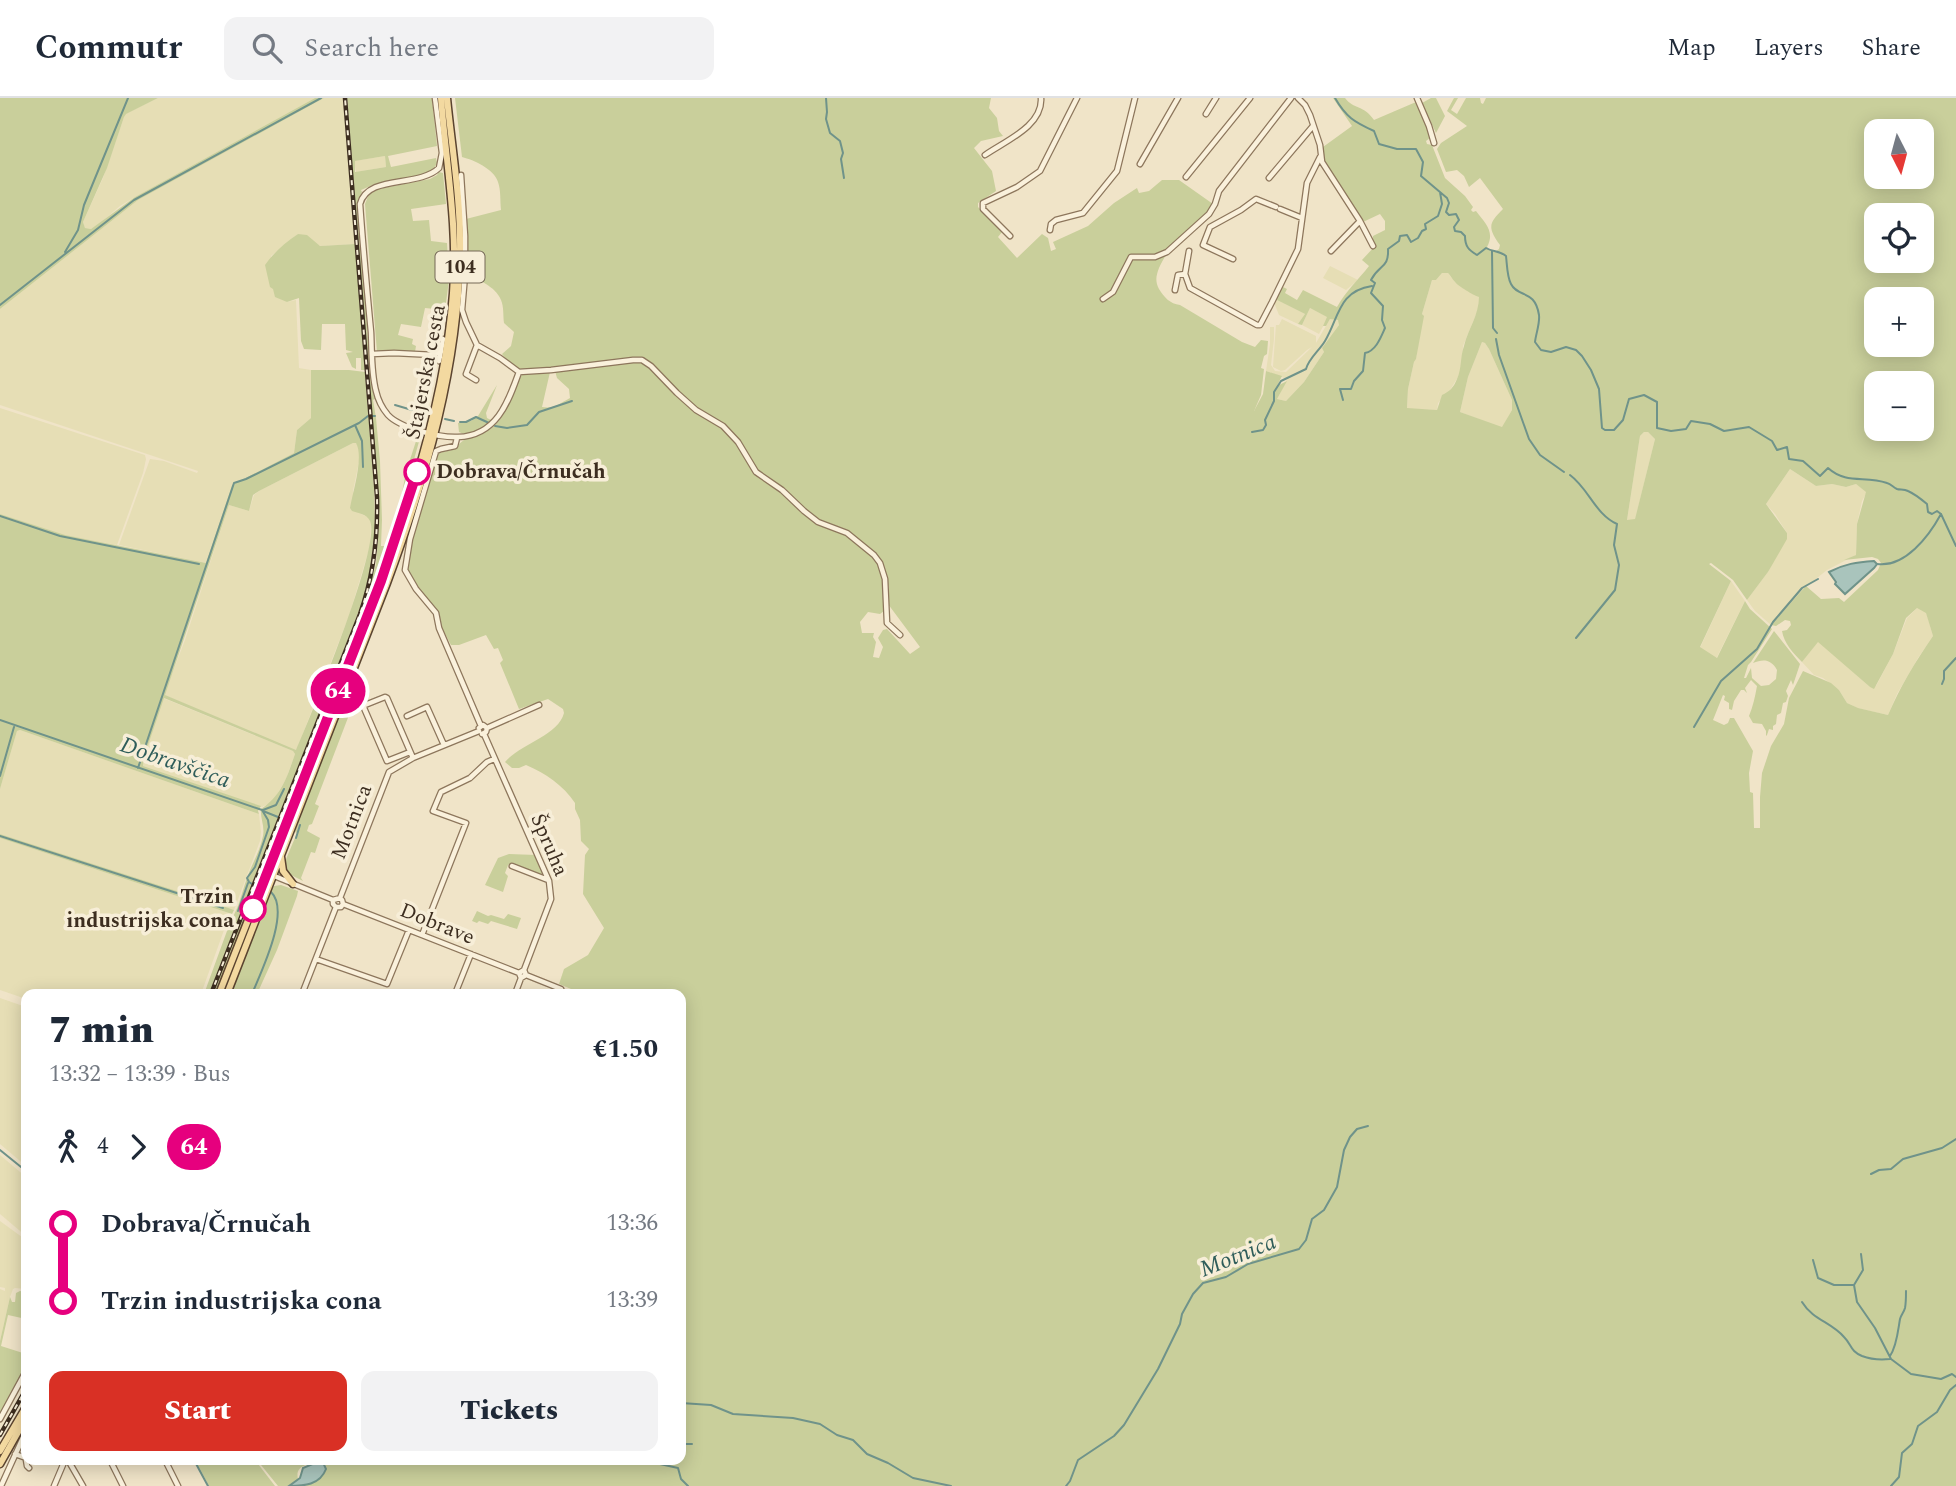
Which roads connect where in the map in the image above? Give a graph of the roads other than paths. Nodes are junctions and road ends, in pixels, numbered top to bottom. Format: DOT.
graph roads {
  1 [pos="438,98"];
  2 [pos="447,98"];
  3 [pos="1041,98"];
  4 [pos="1077,98"];
  5 [pos="1135,98"];
  6 [pos="1178,98"];
  7 [pos="1216,98"];
  8 [pos="1250,98"];
  9 [pos="1291,98"];
  10 [pos="1298,98"];
  11 [pos="1417,98"];
  12 [pos="1206,114"];
  13 [pos="1313,126"];
  14 [pos="1434,143"];
  15 [pos="985,155"];
  16 [pos="1320,157"];
  17 [pos="1140,164"];
  18 [pos="461,175"];
  19 [pos="1186,177"];
  20 [pos="1269,178"];
  21 [pos="1302,218"];
  22 [pos="1360,220"];
  23 [pos="1050,230"];
  24 [pos="1010,236"];
  25 [pos="1373,246"];
  26 [pos="1189,251"];
  27 [pos="1331,251"];
  28 [pos="1233,259"];
  29 [pos="1185,274"];
  30 [pos="1175,290"];
  31 [pos="1103,299"];
  32 [pos="443,339"];
  33 [pos="477,345"];
  34 [pos="372,354"];
  35 [pos="519,372"];
  36 [pos="476,380"];
  37 [pos="431,433"];
  38 [pos="457,438"];
  39 [pos="405,524"];
  40 [pos="900,635"];
  41 [pos="539,705"];
  42 [pos="407,716"];
  43 [pos="482,730"];
  44 [pos="444,745"];
  45 [pos="410,751"];
  46 [pos="413,758"];
  47 [pos="495,758"];
  48 [pos="281,856"];
  49 [pos="512,866"];
  50 [pos="270,874"];
  51 [pos="549,881"];
  52 [pos="293,884"];
  53 [pos="340,898"];
  54 [pos="333,900"];
  55 [pos="343,904"];
  56 [pos="336,907"];
  57 [pos="409,930"];
  58 [pos="422,935"];
  59 [pos="471,954"];
  60 [pos="316,958"];
  61 [pos="522,974"];
  62 [pos="221,989"];
  63 [pos="229,989"];
  64 [pos="304,989"];
  65 [pos="457,989"];
  66 [pos="516,989"];
  67 [pos="561,989"];
  68 [pos="21,1380"];
  69 [pos="21,1415"];
  70 [pos="0,1419"];
  71 [pos="21,1427"];
  72 [pos="21,1441"];
  73 [pos="0,1451"];
  74 [pos="15,1454"];
  75 [pos="21,1457"];
  76 [pos="0,1464"];
  77 [pos="27,1465"];
  78 [pos="64,1465"];
  79 [pos="69,1465"];
  80 [pos="112,1465"];
  81 [pos="168,1465"];
  82 [pos="29,1468"];
  83 [pos="1,1486"];
  84 [pos="54,1486"];
  85 [pos="83,1486"];
  86 [pos="123,1486"];
  87 [pos="178,1486"];
  1 -- 34 [label="street"];
  1 -- 37 [label="main road, Štajerska cesta / 104"];
  2 -- 37 [label="main road, Štajerska cesta / 104"];
  3 -- 15 [label="street"];
  4 -- 24 [label="street"];
  5 -- 23 [label="street"];
  6 -- 17 [label="street"];
  7 -- 12 [label="street"];
  8 -- 19 [label="street"];
  9 -- 31 [label="street"];
  10 -- 13 [label="street"];
  11 -- 14 [label="street"];
  13 -- 16 [label="street"];
  13 -- 20 [label="street"];
  16 -- 21 [label="street"];
  16 -- 22 [label="street"];
  18 -- 33 [label="street"];
  21 -- 28 [label="street"];
  21 -- 29 [label="street"];
  22 -- 25 [label="street"];
  22 -- 27 [label="street"];
  26 -- 29 [label="street"];
  29 -- 30 [label="street"];
  32 -- 34 [label="street"];
  33 -- 35 [label="street"];
  33 -- 36 [label="street"];
  34 -- 37 [label="street"];
  35 -- 38 [label="street"];
  35 -- 40 [label="street"];
  37 -- 38 [label="street"];
  37 -- 39 [label="main road, Štajerska cesta / 104"];
  38 -- 43 [label="street, Špruha"];
  39 -- 48 [label="main road, 104"];
  39 -- 50 [label="main road, 104"];
  41 -- 43 [label="street, Motnica"];
  42 -- 44 [label="street"];
  43 -- 44 [label="street, Motnica"];
  43 -- 47 [label="street, Špruha"];
  44 -- 46 [label="street, Motnica"];
  45 -- 45 [label="street"];
  45 -- 46 [label="street"];
  46 -- 53 [label="street, Motnica"];
  47 -- 51 [label="street, Špruha"];
  47 -- 58 [label="street"];
  48 -- 50 [label="main road, 104"];
  48 -- 52 [label="main road"];
  49 -- 51 [label="street"];
  50 -- 52 [label="street"];
  50 -- 62 [label="main road, 104"];
  50 -- 63 [label="main road, 104"];
  51 -- 61 [label="street, Špruha"];
  52 -- 54 [label="street"];
  53 -- 54 [label="street"];
  53 -- 55 [label="street"];
  54 -- 56 [label="street"];
  55 -- 56 [label="street"];
  55 -- 57 [label="street, Dobrave"];
  56 -- 60 [label="street"];
  57 -- 58 [label="street, Dobrave"];
  57 -- 60 [label="street"];
  58 -- 59 [label="street, Dobrave"];
  59 -- 61 [label="street, Dobrave"];
  59 -- 65 [label="street"];
  60 -- 64 [label="street"];
  61 -- 66 [label="street, Špruha"];
  61 -- 67 [label="street, Dobrave"];
  68 -- 70 [label="street"];
  69 -- 73 [label="main road"];
  71 -- 76 [label="main road"];
  72 -- 74 [label="street"];
  74 -- 75 [label="street"];
  74 -- 83 [label="street"];
  77 -- 82 [label="street"];
  78 -- 84 [label="street"];
  79 -- 85 [label="street"];
  80 -- 86 [label="street"];
  81 -- 87 [label="street"];
}
